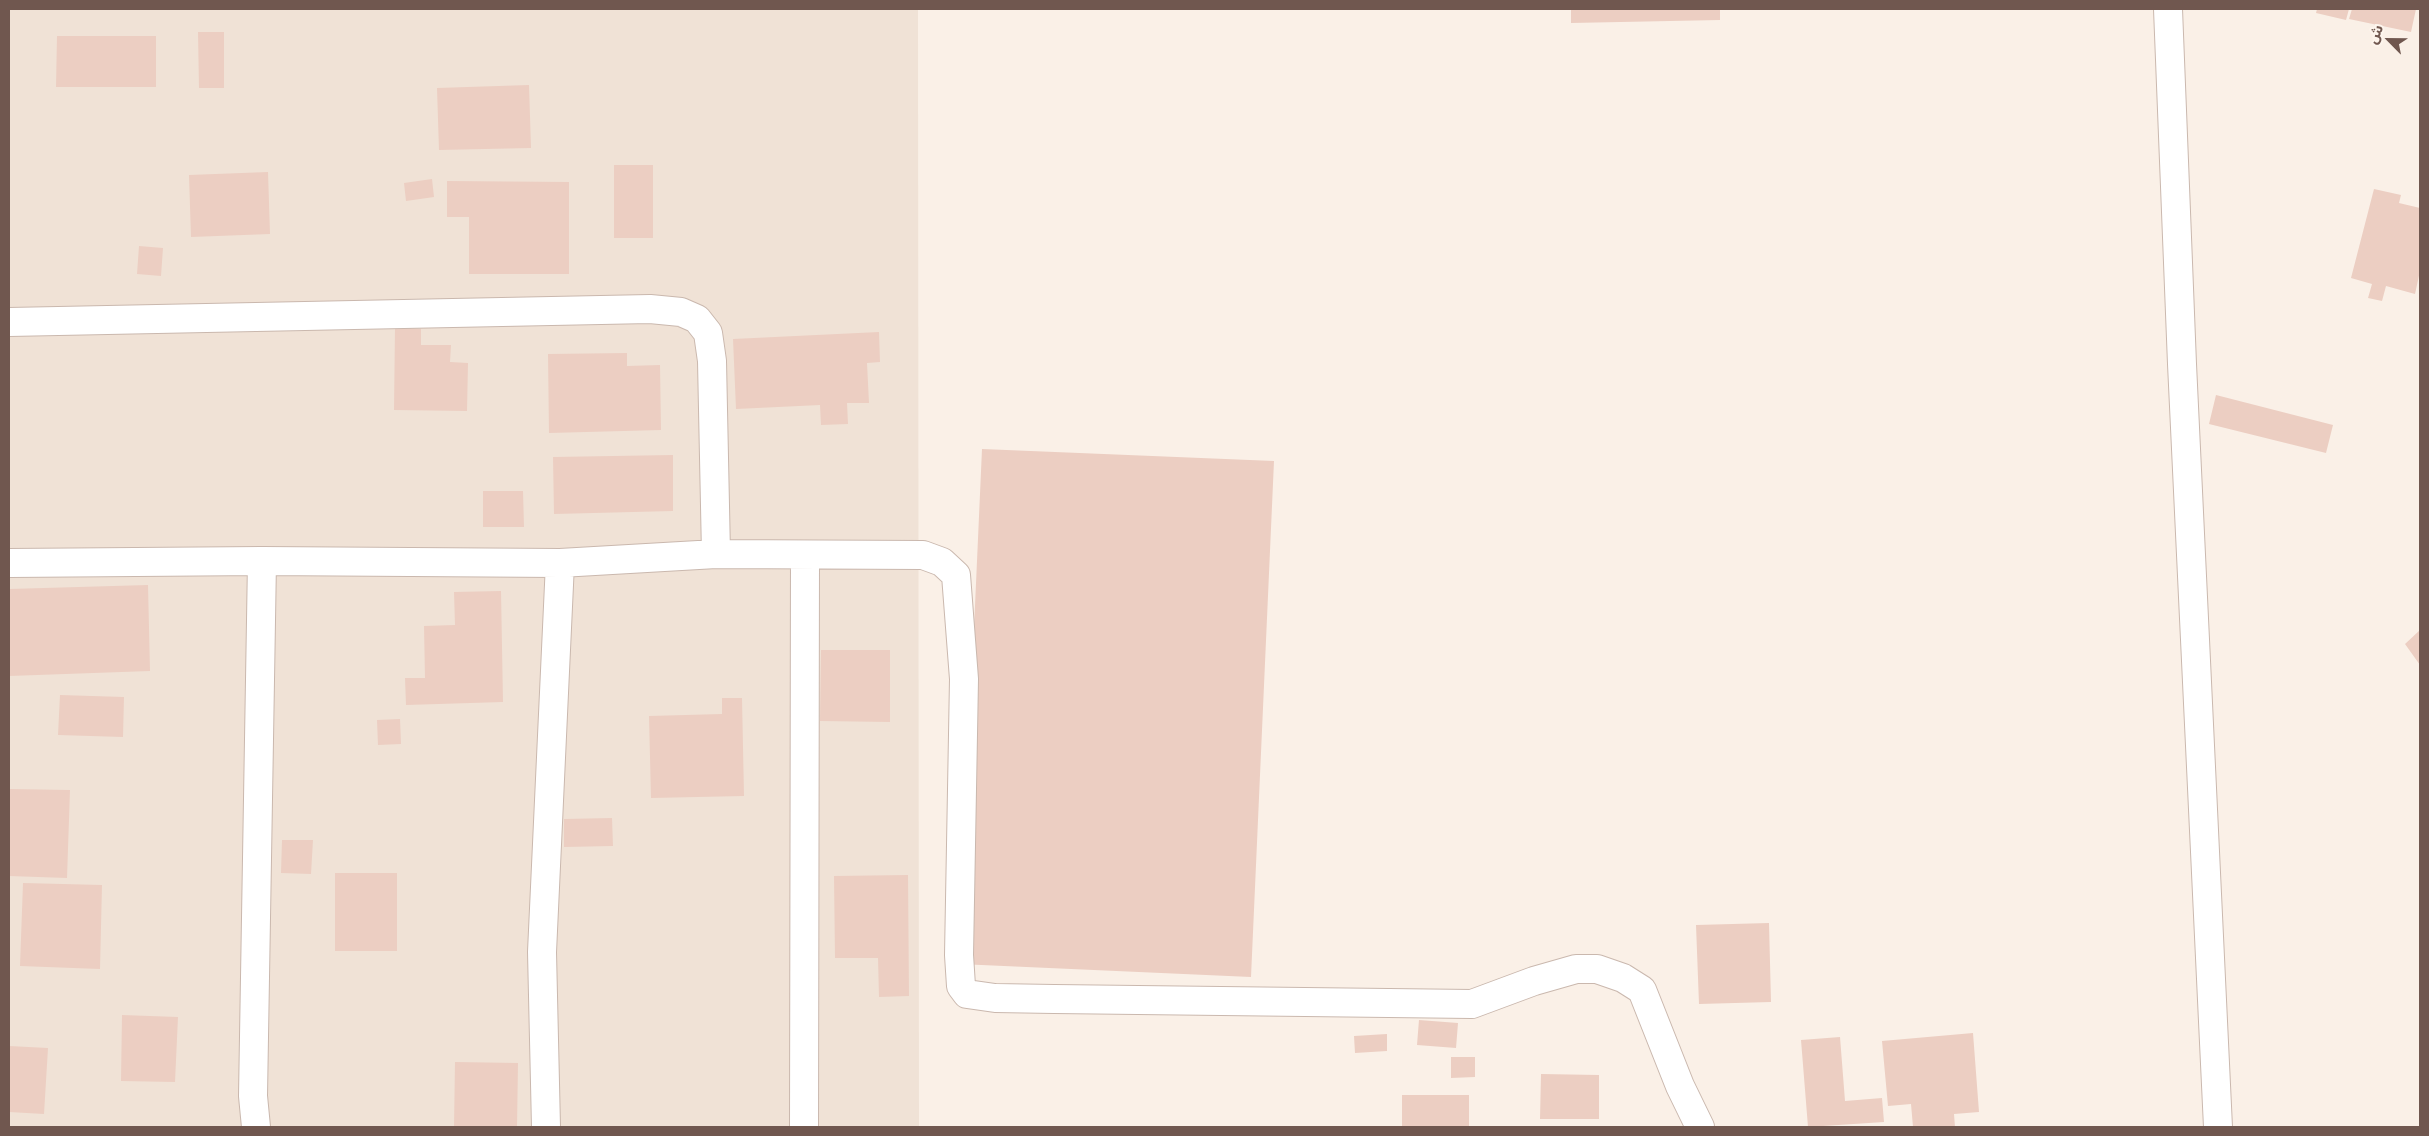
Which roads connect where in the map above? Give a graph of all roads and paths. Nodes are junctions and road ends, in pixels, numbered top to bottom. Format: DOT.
graph roads {
  1 [pos="2168,9"];
  2 [pos="9,322"];
  3 [pos="716,554"];
  4 [pos="805,556"];
  5 [pos="262,561"];
  6 [pos="9,563"];
  7 [pos="560,564"];
  8 [pos="256,1127"];
  9 [pos="546,1127"];
  10 [pos="804,1127"];
  11 [pos="1700,1127"];
  12 [pos="2218,1127"];
  1 -- 12 [label="street"];
  2 -- 3 [label="street"];
  3 -- 4 [label="street"];
  3 -- 7 [label="street"];
  4 -- 10 [label="street"];
  4 -- 11 [label="street"];
  5 -- 6 [label="street"];
  5 -- 7 [label="street"];
  5 -- 8 [label="street"];
  7 -- 9 [label="street"];
}
